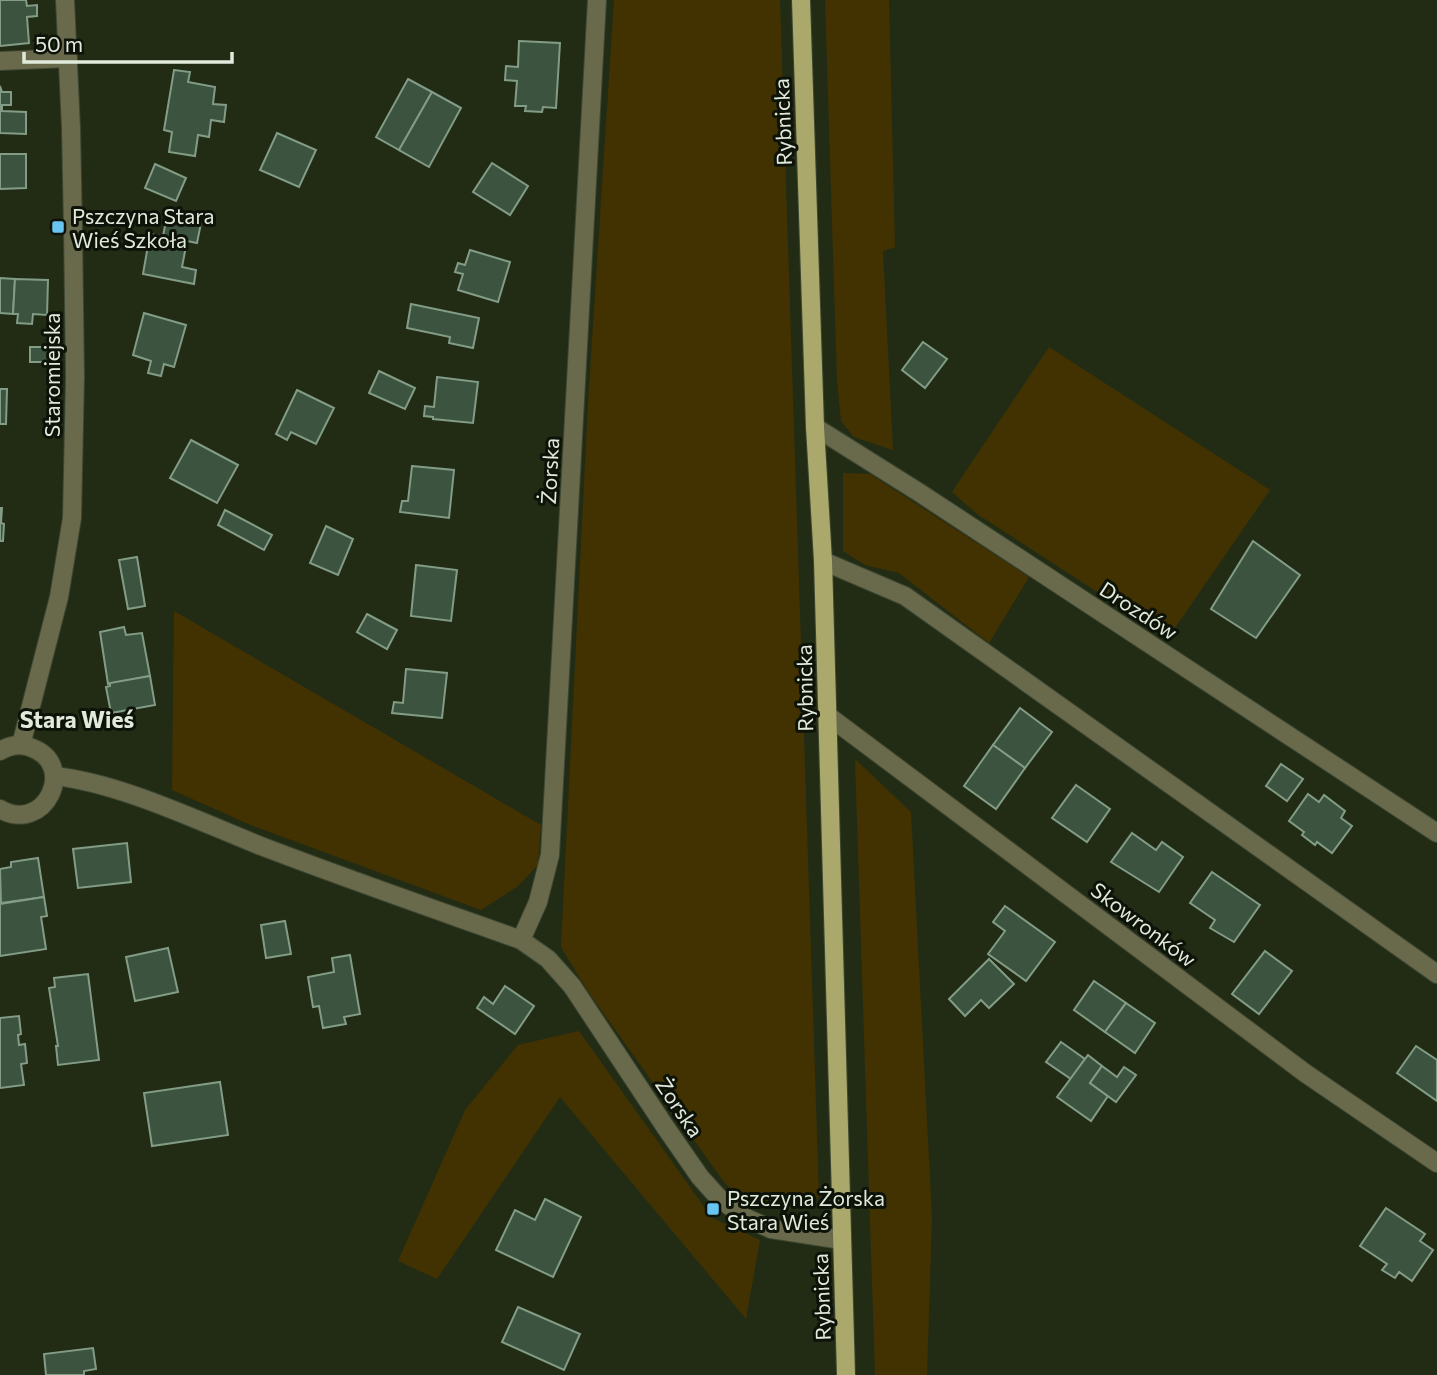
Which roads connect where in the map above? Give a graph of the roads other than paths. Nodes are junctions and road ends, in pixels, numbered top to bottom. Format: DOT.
graph roads {
  1 [pos="65,0"];
  2 [pos="597,0"];
  3 [pos="802,0"];
  4 [pos="68,58"];
  5 [pos="0,61"];
  6 [pos="815,427"];
  7 [pos="823,561"];
  8 [pos="827,715"];
  9 [pos="21,745"];
  10 [pos="0,751"];
  11 [pos="54,776"];
  12 [pos="0,809"];
  13 [pos="1437,833"];
  14 [pos="521,940"];
  15 [pos="1437,974"];
  16 [pos="1437,1163"];
  17 [pos="842,1240"];
  18 [pos="846,1375"];
  1 -- 4 [label="street, Staromiejska"];
  2 -- 14 [label="street, Żorska"];
  3 -- 6 [label="main road, Rybnicka"];
  4 -- 5 [label="street"];
  4 -- 9 [label="street, Staromiejska"];
  6 -- 7 [label="main road, Rybnicka"];
  6 -- 13 [label="street, Drozdów"];
  7 -- 8 [label="main road, Rybnicka"];
  7 -- 15 [label="street"];
  8 -- 16 [label="street, Skowronków"];
  8 -- 17 [label="main road, Rybnicka"];
  9 -- 10 [label="street"];
  9 -- 11 [label="street"];
  11 -- 12 [label="street"];
  11 -- 14 [label="street, Żorska"];
  14 -- 17 [label="street, Żorska"];
  17 -- 18 [label="main road, Rybnicka"];
}
